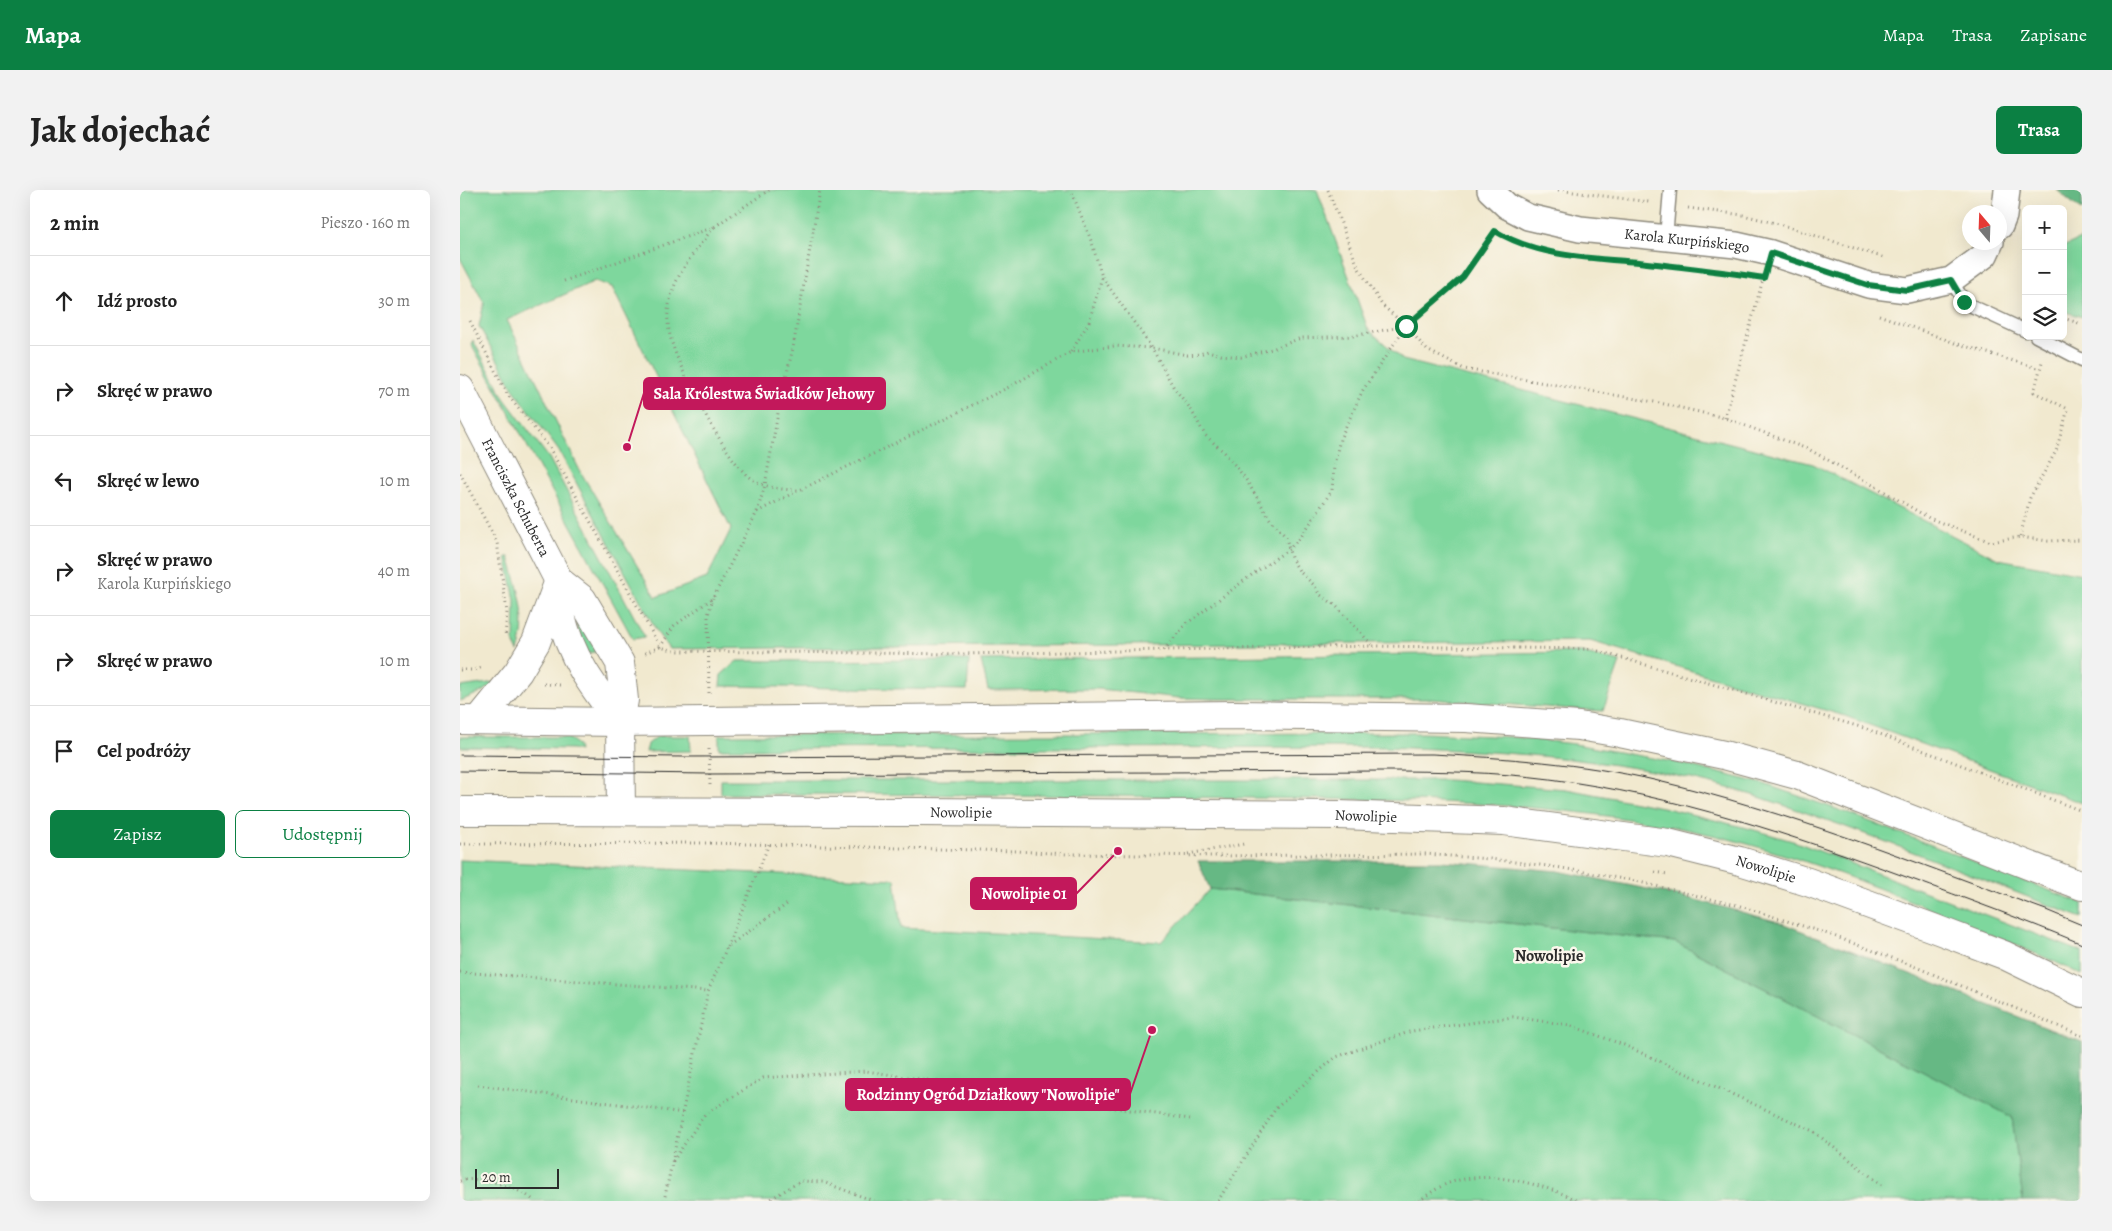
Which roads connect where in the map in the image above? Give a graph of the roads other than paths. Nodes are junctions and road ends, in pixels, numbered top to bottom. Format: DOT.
graph roads {
  1 [pos="1490,190"];
  2 [pos="1670,190"];
  3 [pos="2007,190"];
  4 [pos="2005,205"];
  5 [pos="1666,238"];
  6 [pos="1987,250"];
  7 [pos="1951,280"];
  8 [pos="2022,330"];
  9 [pos="2044,340"];
  10 [pos="2082,360"];
  11 [pos="460,389"];
  12 [pos="559,581"];
  13 [pos="469,720"];
  14 [pos="620,722"];
  15 [pos="460,811"];
  16 [pos="621,811"];
  17 [pos="2082,886"];
  18 [pos="2082,993"];
  1 -- 5 [label="street, Karola Kurpińskiego"];
  2 -- 5 [label="lane"];
  3 -- 4 [label="street"];
  5 -- 7 [label="street, Karola Kurpińskiego"];
  6 -- 7 [label="street, Karola Kurpińskiego"];
  7 -- 8 [label="lane"];
  9 -- 10 [label="lane"];
  11 -- 12 [label="main road, Franciszka Schuberta"];
  12 -- 13 [label="main road"];
  12 -- 14 [label="main road, Franciszka Schuberta"];
  12 -- 14 [label="main road, Franciszka Schuberta"];
  13 -- 14 [label="main road"];
  14 -- 16 [label="main road, Franciszka Schuberta"];
  14 -- 17 [label="main road"];
  15 -- 16 [label="main road, Nowolipie"];
  16 -- 18 [label="main road, Nowolipie"];
}
